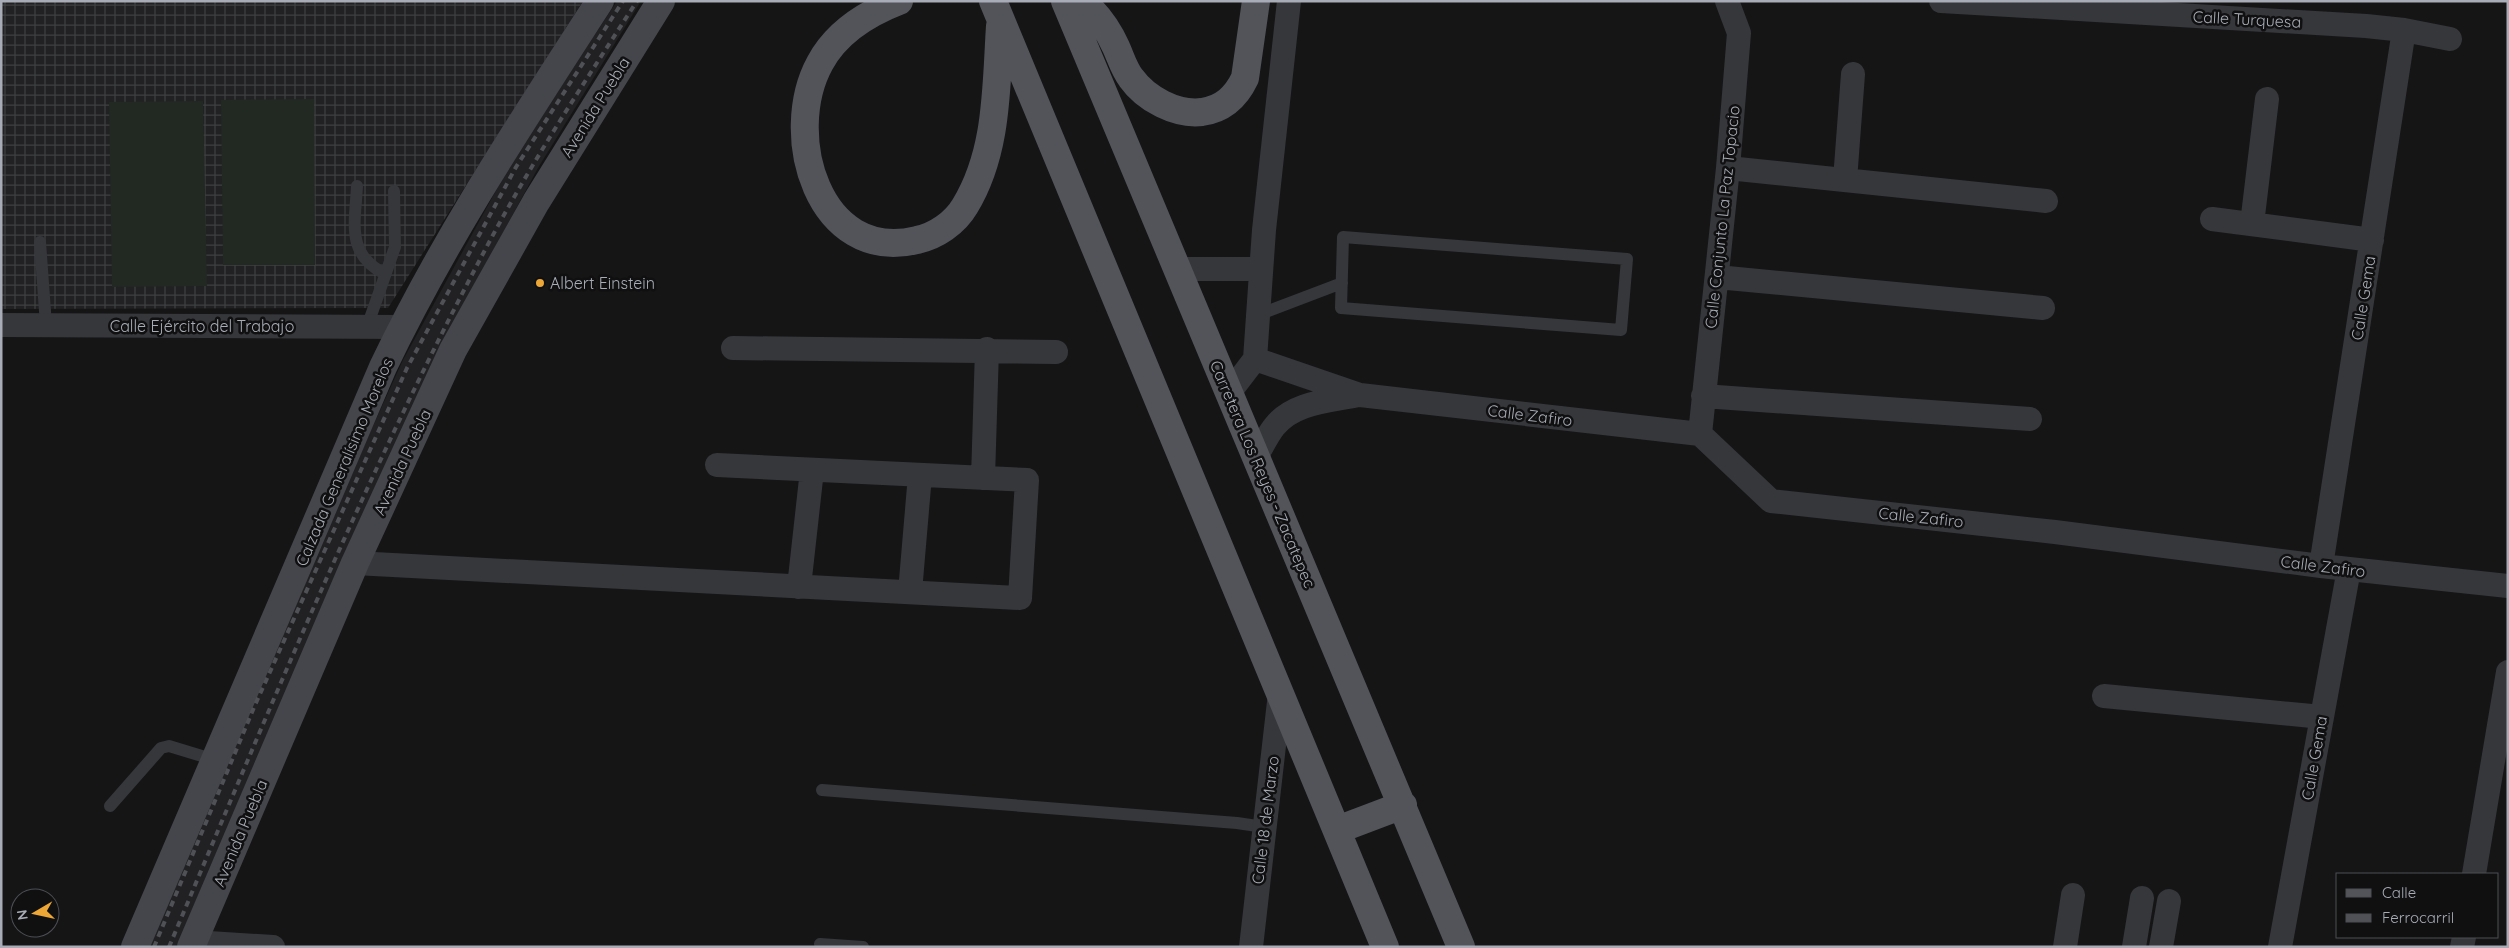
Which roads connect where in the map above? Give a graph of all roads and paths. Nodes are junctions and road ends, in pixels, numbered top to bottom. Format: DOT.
graph roads {
  1 [pos="600,1"];
  2 [pos="661,1"];
  3 [pos="899,1"];
  4 [pos="1065,1"];
  5 [pos="1082,1"];
  6 [pos="1256,1"];
  7 [pos="1289,1"];
  8 [pos="1727,1"];
  9 [pos="1940,1"];
  10 [pos="2038,4"];
  11 [pos="997,10"];
  12 [pos="2404,30"];
  13 [pos="2450,39"];
  14 [pos="1853,74"];
  15 [pos="2267,99"];
  16 [pos="1728,168"];
  17 [pos="1845,180"];
  18 [pos="357,186"];
  19 [pos="394,191"];
  20 [pos="2046,201"];
  21 [pos="2212,219"];
  22 [pos="2252,224"];
  23 [pos="2372,240"];
  24 [pos="40,242"];
  25 [pos="1177,269"];
  26 [pos="1261,269"];
  27 [pos="385,274"];
  28 [pos="1717,278"];
  29 [pos="1342,283"];
  30 [pos="2043,308"];
  31 [pos="1258,315"];
  32 [pos="1,325"];
  33 [pos="46,325"];
  34 [pos="367,326"];
  35 [pos="402,326"];
  36 [pos="733,348"];
  37 [pos="988,350"];
  38 [pos="1056,352"];
  39 [pos="1255,359"];
  40 [pos="1229,393"];
  41 [pos="1360,395"];
  42 [pos="1704,396"];
  43 [pos="2030,419"];
  44 [pos="1700,434"];
  45 [pos="1256,457"];
  46 [pos="717,465"];
  47 [pos="812,470"];
  48 [pos="920,475"];
  49 [pos="983,478"];
  50 [pos="356,563"];
  51 [pos="2321,566"];
  52 [pos="2349,569"];
  53 [pos="2508,586"];
  54 [pos="799,587"];
  55 [pos="910,592"];
  56 [pos="2508,672"];
  57 [pos="1280,693"];
  58 [pos="2104,696"];
  59 [pos="2322,717"];
  60 [pos="215,760"];
  61 [pos="822,790"];
  62 [pos="1403,805"];
  63 [pos="110,806"];
  64 [pos="1264,828"];
  65 [pos="1336,830"];
  66 [pos="2474,873"];
  67 [pos="2073,895"];
  68 [pos="2142,898"];
  69 [pos="2169,901"];
  70 [pos="192,944"];
  71 [pos="820,944"];
  72 [pos="135,947"];
  73 [pos="273,947"];
  74 [pos="863,947"];
  75 [pos="1251,947"];
  76 [pos="1385,947"];
  77 [pos="1461,947"];
  78 [pos="2066,947"];
  79 [pos="2134,947"];
  80 [pos="2161,947"];
  81 [pos="2280,947"];
  1 -- 35 [label="main road, Calzada Generalísimo Morelos"];
  2 -- 50 [label="main road, Avenida Puebla"];
  3 -- 11 [label="main road"];
  4 -- 25 [label="main road, Carretera Los Reyes - Zacatepec"];
  5 -- 6 [label="main road"];
  7 -- 26 [label="street"];
  8 -- 16 [label="street, Calle Conjunto La Paz Topacio"];
  9 -- 10 [label="street, Calle Turquesa"];
  10 -- 12 [label="street, Calle Turquesa"];
  11 -- 57 [label="main road"];
  12 -- 13 [label="street, Calle Turquesa"];
  12 -- 23 [label="street, Calle Gema"];
  14 -- 17 [label="street"];
  15 -- 22 [label="street"];
  16 -- 17 [label="street"];
  16 -- 28 [label="street, Calle Conjunto La Paz Topacio"];
  17 -- 20 [label="street"];
  18 -- 27 [label="lane"];
  19 -- 27 [label="lane"];
  21 -- 22 [label="street"];
  22 -- 23 [label="street"];
  23 -- 51 [label="street, Calle Gema"];
  24 -- 33 [label="lane"];
  25 -- 26 [label="street"];
  25 -- 40 [label="main road, Carretera Los Reyes - Zacatepec"];
  26 -- 31 [label="street"];
  27 -- 34 [label="lane"];
  28 -- 30 [label="street"];
  28 -- 42 [label="street, Calle Conjunto La Paz Topacio"];
  29 -- 29 [label="lane"];
  29 -- 31 [label="lane"];
  31 -- 39 [label="street"];
  32 -- 33 [label="street, Calle Ejército del Trabajo"];
  33 -- 34 [label="street, Calle Ejército del Trabajo"];
  34 -- 35 [label="street, Calle Ejército del Trabajo"];
  35 -- 60 [label="main road, Calzada Generalísimo Morelos"];
  36 -- 37 [label="street"];
  37 -- 38 [label="street"];
  37 -- 49 [label="street"];
  39 -- 40 [label="street"];
  39 -- 41 [label="street, Calle Zafiro"];
  40 -- 45 [label="main road, Carretera Los Reyes - Zacatepec"];
  41 -- 44 [label="street, Calle Zafiro"];
  41 -- 45 [label="street, Calle Zafiro"];
  42 -- 43 [label="street"];
  42 -- 44 [label="street, Calle Conjunto La Paz Topacio"];
  44 -- 51 [label="street, Calle Zafiro"];
  45 -- 62 [label="main road, Carretera Los Reyes - Zacatepec"];
  46 -- 47 [label="street"];
  47 -- 48 [label="street"];
  47 -- 54 [label="street"];
  48 -- 49 [label="street"];
  48 -- 55 [label="street"];
  49 -- 55 [label="street"];
  50 -- 54 [label="street"];
  50 -- 70 [label="main road, Avenida Puebla"];
  51 -- 52 [label="street, Calle Zafiro"];
  52 -- 53 [label="street, Calle Zafiro"];
  52 -- 59 [label="street, Calle Gema"];
  54 -- 55 [label="street"];
  56 -- 66 [label="street"];
  57 -- 64 [label="street, Calle 18 de Marzo"];
  57 -- 65 [label="main road"];
  58 -- 59 [label="street"];
  59 -- 81 [label="street, Calle Gema"];
  60 -- 63 [label="lane"];
  60 -- 72 [label="main road, Calzada Generalísimo Morelos"];
  61 -- 64 [label="lane"];
  62 -- 65 [label="main road"];
  62 -- 77 [label="main road, Carretera Los Reyes - Zacatepec"];
  64 -- 75 [label="street, Calle 18 de Marzo"];
  65 -- 76 [label="main road"];
  67 -- 78 [label="street"];
  68 -- 79 [label="street"];
  69 -- 80 [label="street"];
  70 -- 73 [label="street"];
  71 -- 74 [label="lane"];
}
